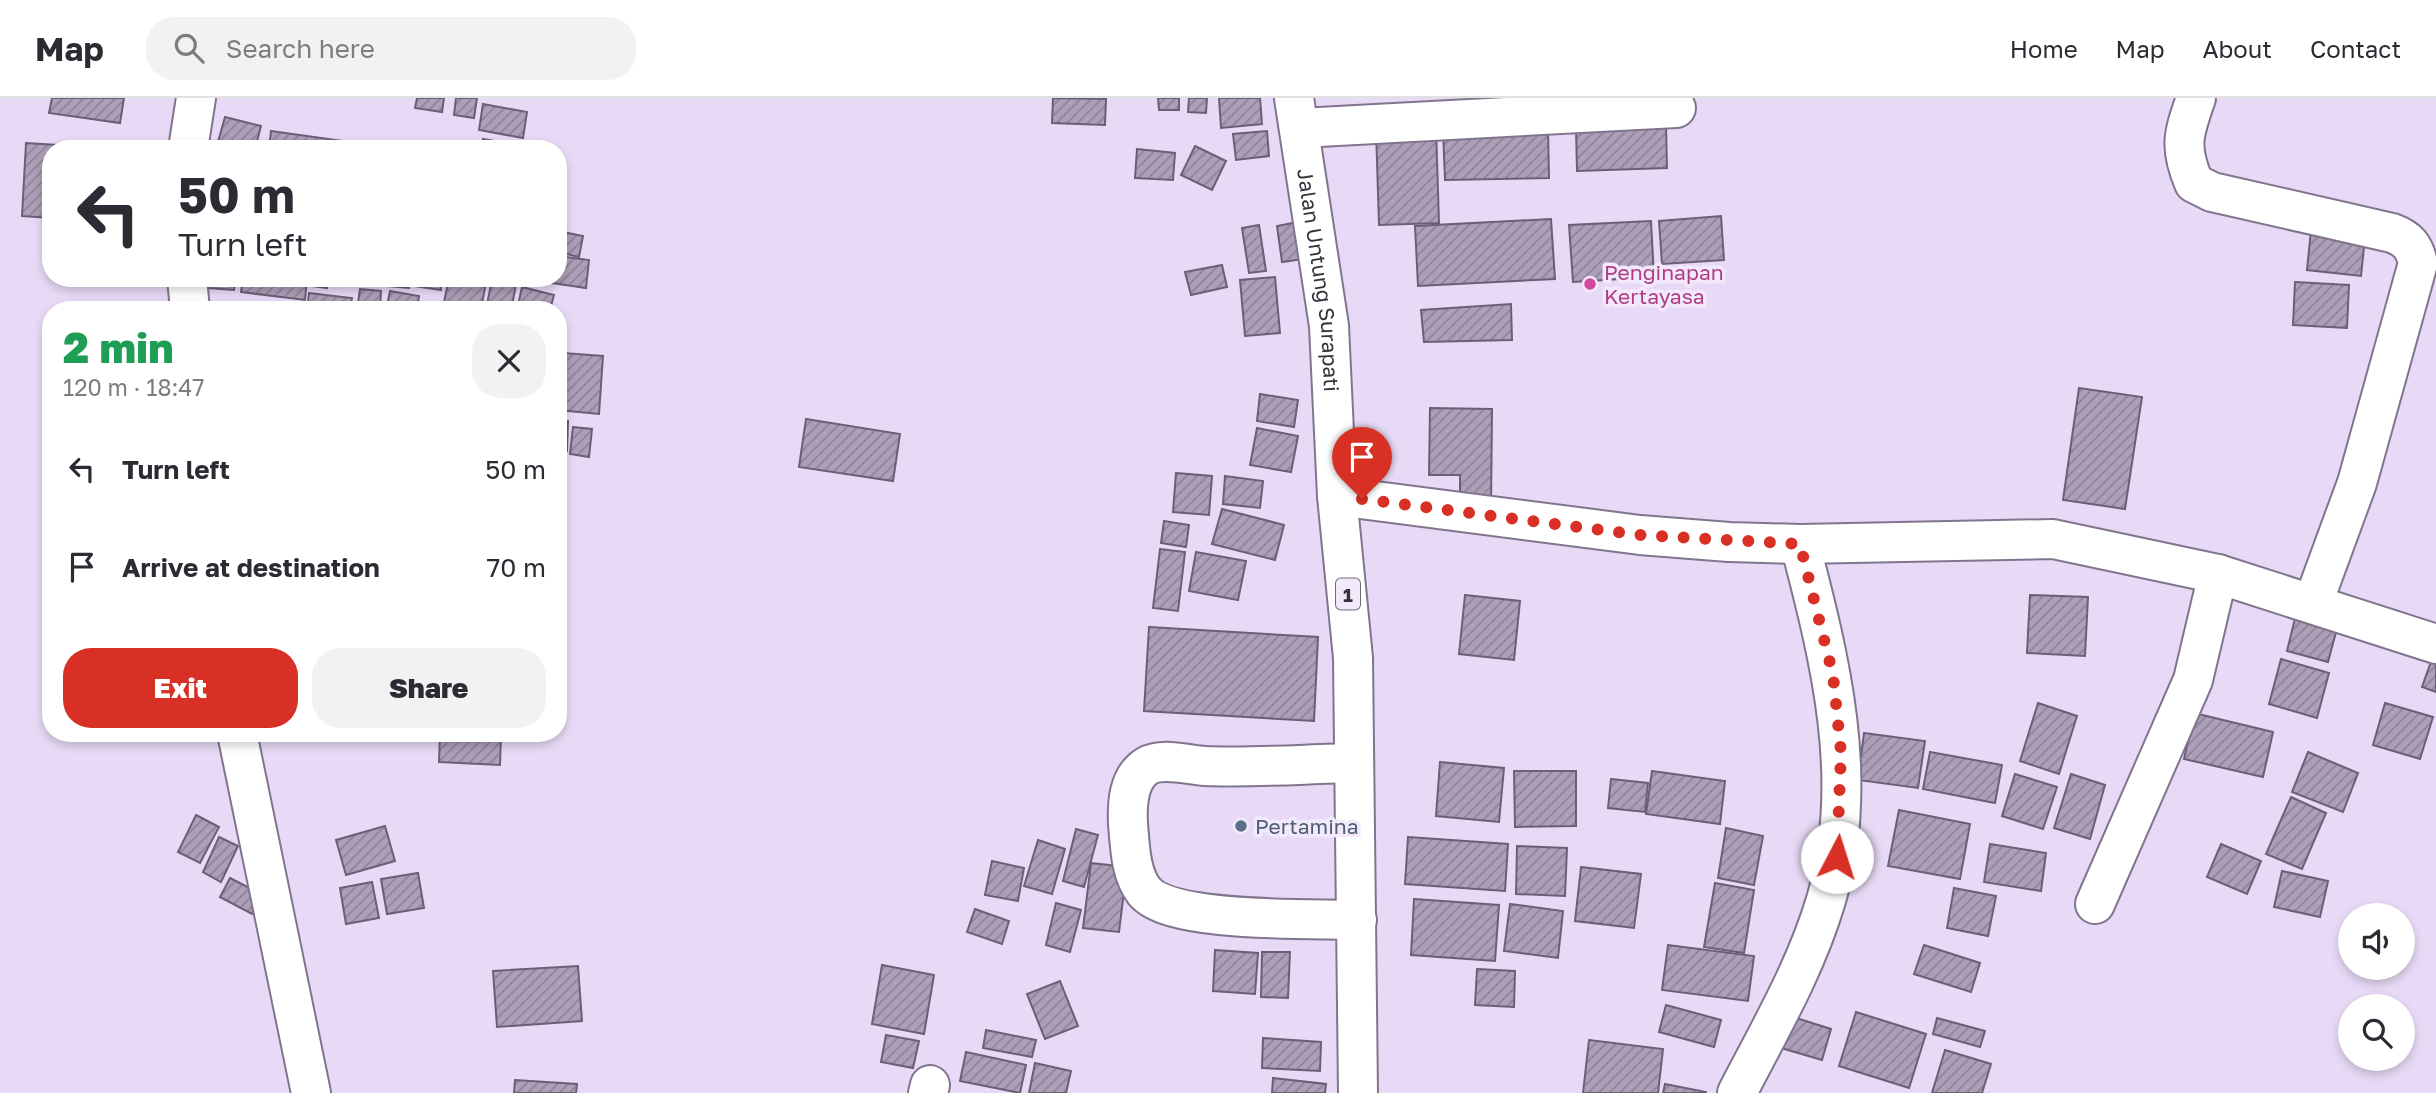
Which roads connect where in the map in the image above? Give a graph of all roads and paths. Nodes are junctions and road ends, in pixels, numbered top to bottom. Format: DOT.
graph roads {
  1 [pos="196,98"];
  2 [pos="2196,98"];
  3 [pos="1676,108"];
  4 [pos="1297,113"];
  5 [pos="189,140"];
  6 [pos="1337,496"];
  7 [pos="1800,544"];
  8 [pos="2218,574"];
  9 [pos="2313,603"];
  10 [pos="2436,644"];
  11 [pos="239,742"];
  12 [pos="1354,763"];
  13 [pos="2095,904"];
  14 [pos="1357,920"];
  15 [pos="311,1093"];
  16 [pos="1358,1093"];
  17 [pos="1737,1093"];
  1 -- 5 [label="main road"];
  2 -- 9 [label="main road"];
  3 -- 4 [label="main road"];
  4 -- 6 [label="main road, Jalan Untung Surapati / 1"];
  6 -- 7 [label="main road"];
  6 -- 12 [label="main road, Jalan Untung Surapati / 1"];
  7 -- 8 [label="main road"];
  7 -- 17 [label="main road"];
  8 -- 9 [label="main road"];
  8 -- 13 [label="main road"];
  9 -- 10 [label="main road"];
  11 -- 15 [label="main road"];
  12 -- 14 [label="main road, Jalan Untung Surapati / 1"];
  12 -- 14 [label="main road"];
  14 -- 16 [label="main road, Jalan Untung Surapati / 1"];
}
